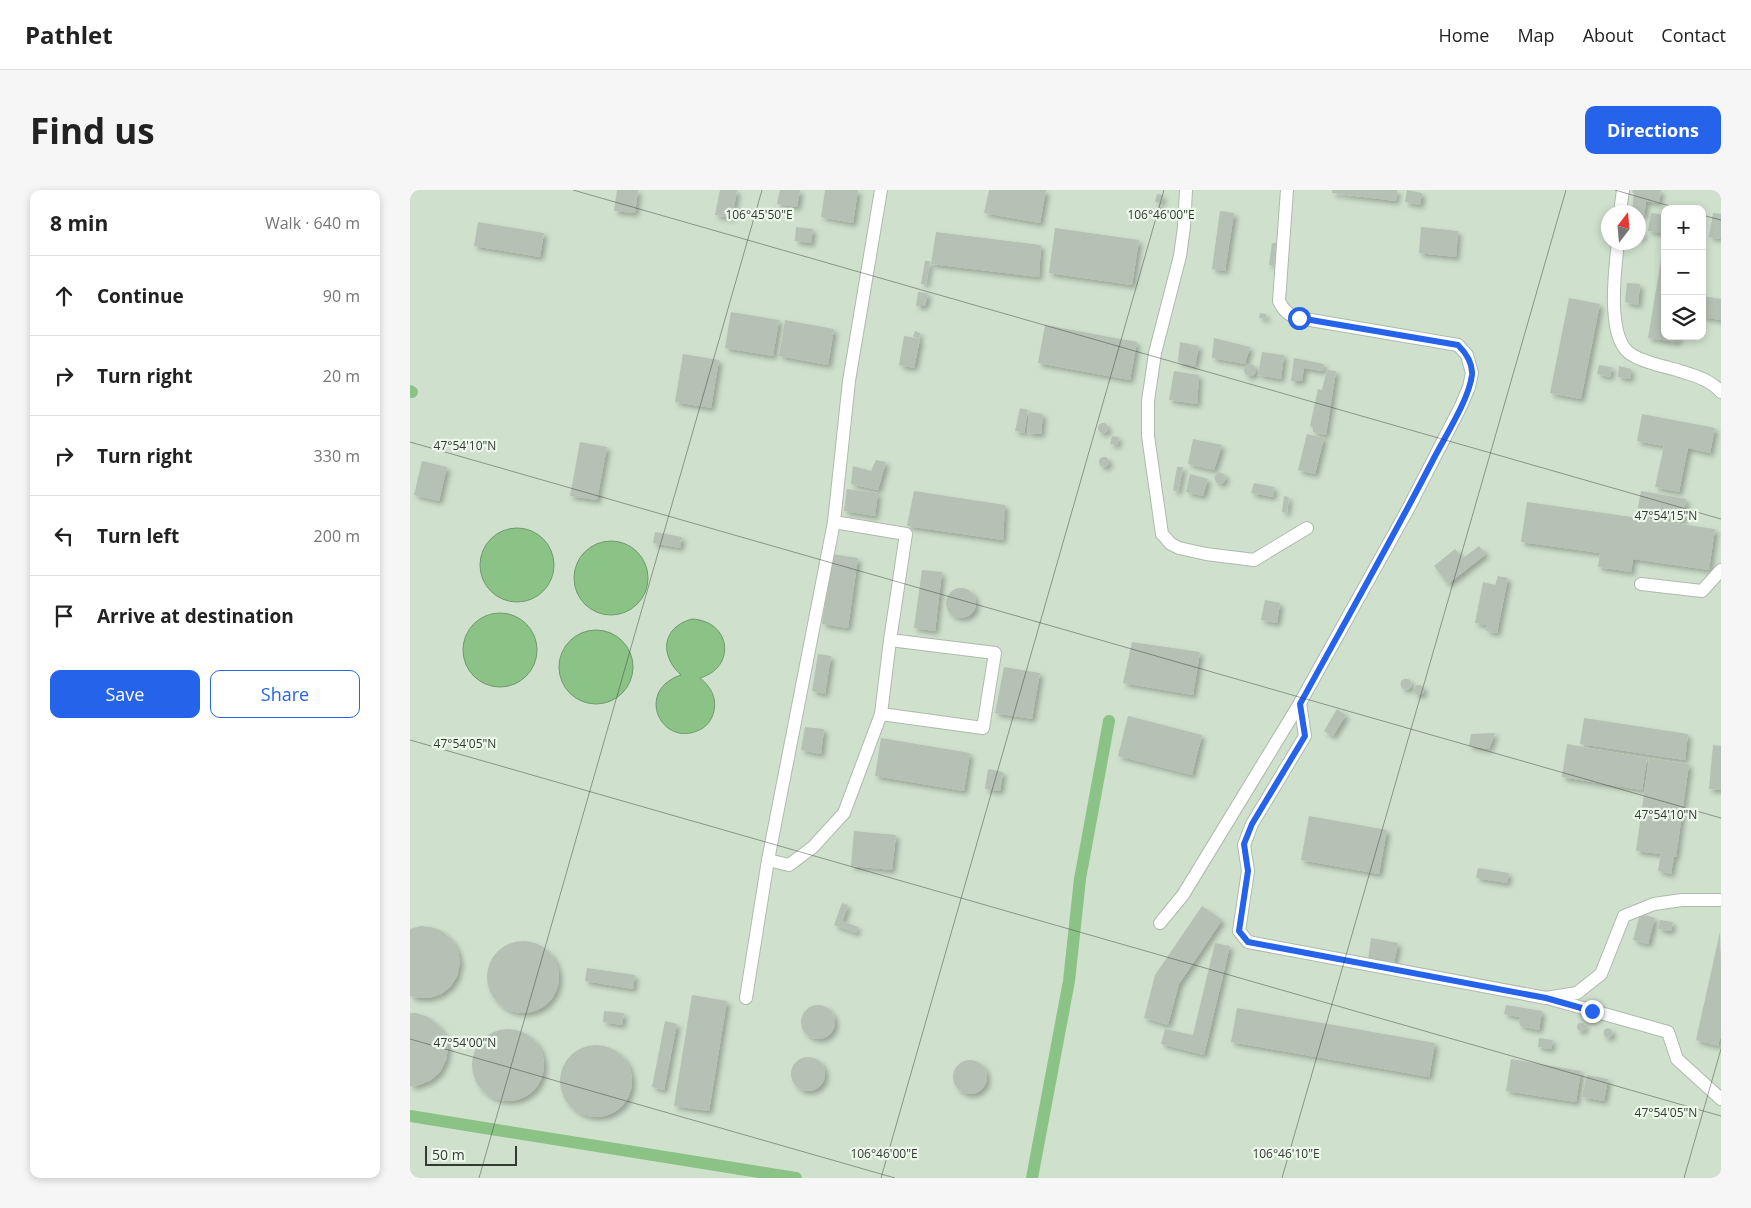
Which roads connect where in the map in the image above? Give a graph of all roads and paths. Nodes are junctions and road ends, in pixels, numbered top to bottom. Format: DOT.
graph roads {
  1 [pos="881,190"];
  2 [pos="1186,190"];
  3 [pos="1287,190"];
  4 [pos="1623,190"];
  5 [pos="1621,205"];
  6 [pos="1617,250"];
  7 [pos="1721,392"];
  8 [pos="834,522"];
  9 [pos="1307,528"];
  10 [pos="1721,570"];
  11 [pos="1641,584"];
  12 [pos="890,640"];
  13 [pos="1300,704"];
  14 [pos="881,714"];
  15 [pos="768,860"];
  16 [pos="1721,900"];
  17 [pos="1160,923"];
  18 [pos="746,998"];
  19 [pos="1546,998"];
  20 [pos="1721,1099"];
  1 -- 8 [label="street"];
  2 -- 9 [label="street"];
  3 -- 13 [label="street"];
  4 -- 5 [label="street"];
  6 -- 7 [label="street"];
  8 -- 12 [label="street"];
  8 -- 15 [label="street"];
  10 -- 11 [label="street"];
  12 -- 14 [label="street"];
  12 -- 14 [label="street"];
  13 -- 17 [label="street"];
  13 -- 19 [label="street"];
  14 -- 15 [label="street"];
  15 -- 18 [label="street"];
  16 -- 19 [label="street"];
  19 -- 20 [label="street"];
}
